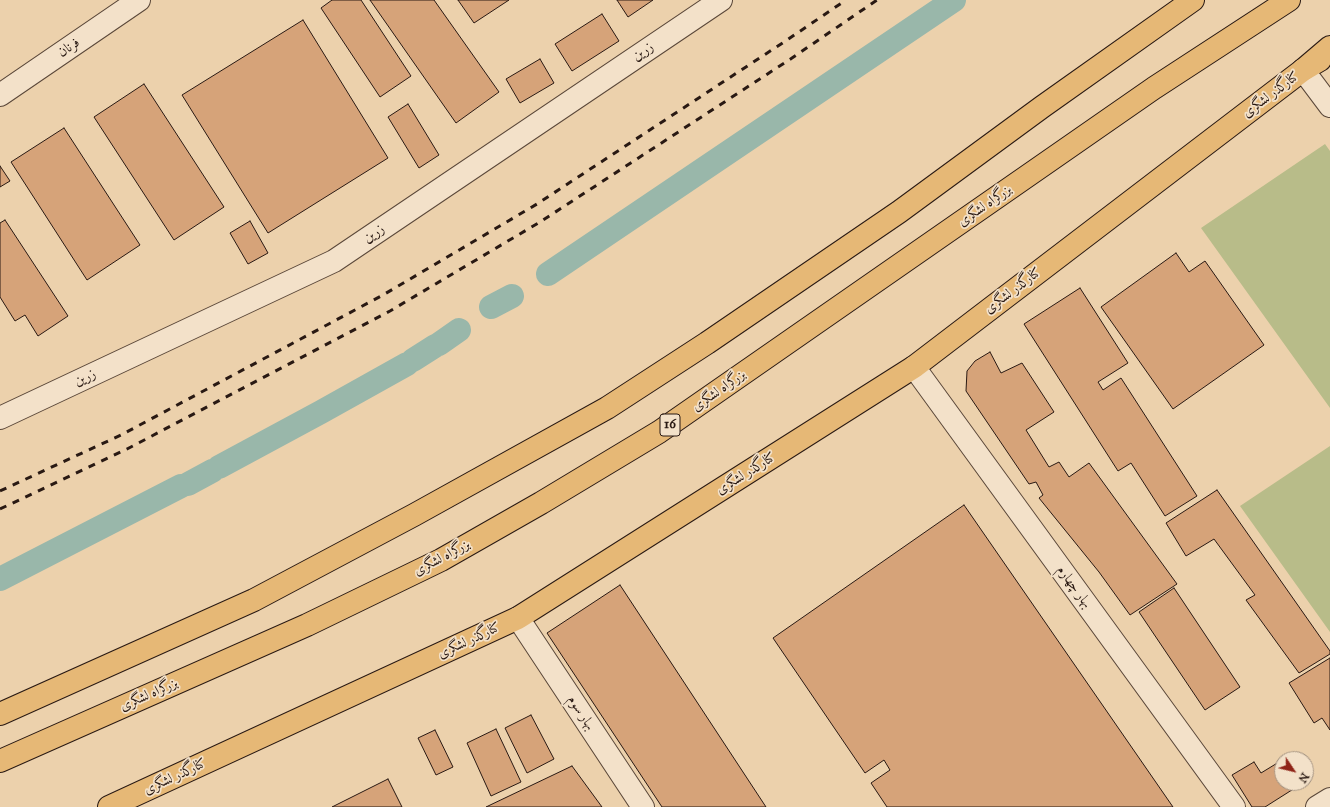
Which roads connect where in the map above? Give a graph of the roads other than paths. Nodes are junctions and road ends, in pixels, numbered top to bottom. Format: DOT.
graph roads {
  1 [pos="139,0"];
  2 [pos="721,0"];
  3 [pos="1193,0"];
  4 [pos="1289,0"];
  5 [pos="1330,47"];
  6 [pos="1330,53"];
  7 [pos="1303,70"];
  8 [pos="0,95"];
  9 [pos="1330,106"];
  10 [pos="914,367"];
  11 [pos="0,418"];
  12 [pos="518,618"];
  13 [pos="0,714"];
  14 [pos="0,761"];
  15 [pos="1330,799"];
  16 [pos="109,807"];
  17 [pos="642,807"];
  18 [pos="1234,807"];
  19 [pos="1317,807"];
  1 -- 8 [label="street, فرنان"];
  2 -- 11 [label="street, زرین"];
  3 -- 13 [label="main road"];
  4 -- 14 [label="main road, بزرگراه لشگری / 16"];
  5 -- 7 [label="main road"];
  6 -- 7 [label="main road, کنارگذر لشگری"];
  7 -- 9 [label="street"];
  7 -- 10 [label="main road, کنارگذر لشگری"];
  10 -- 12 [label="main road, کنارگذر لشگری"];
  10 -- 18 [label="street, بهار چهارم"];
  12 -- 16 [label="main road, کنارگذر لشگری"];
  12 -- 17 [label="street, بهار سوم"];
  15 -- 19 [label="street"];
}
